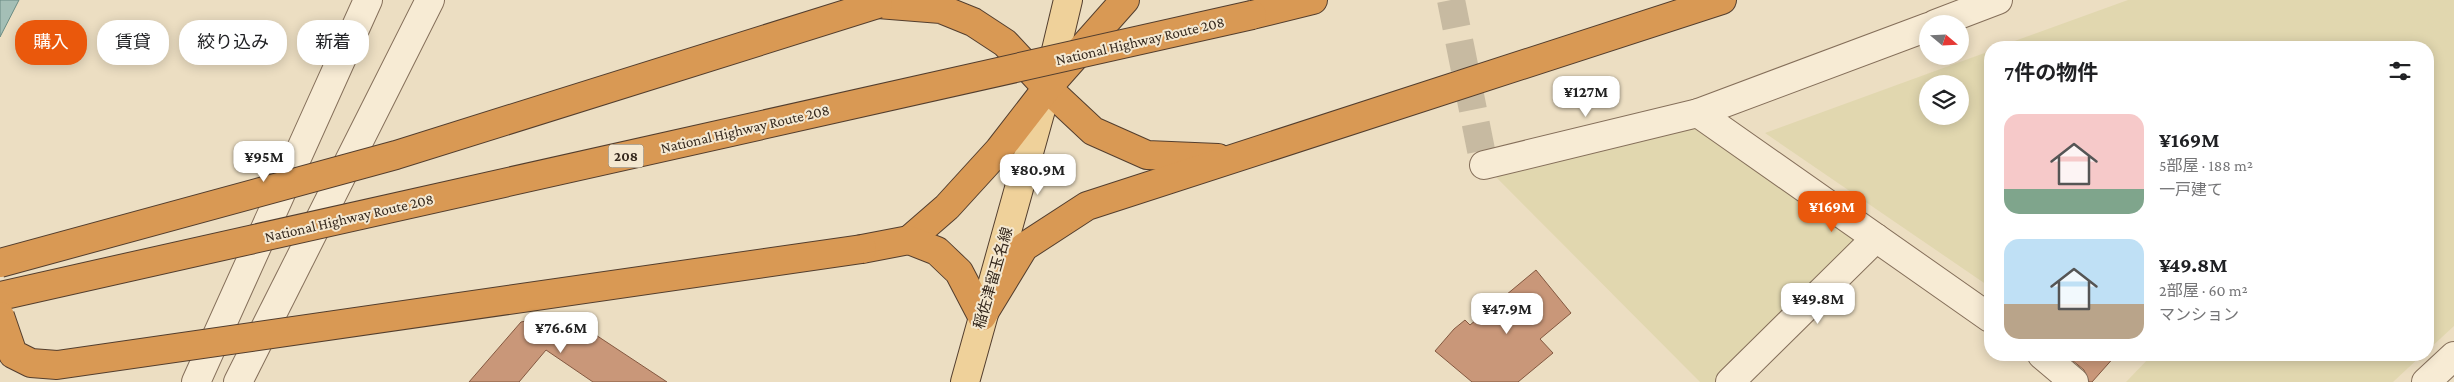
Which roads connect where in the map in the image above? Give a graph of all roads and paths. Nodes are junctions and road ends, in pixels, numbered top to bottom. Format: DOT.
graph roads {
  1 [pos="368,0"];
  2 [pos="430,0"];
  3 [pos="1068,0"];
  4 [pos="1125,0"];
  5 [pos="1313,0"];
  6 [pos="1722,0"];
  7 [pos="1998,0"];
  8 [pos="883,2"];
  9 [pos="1959,15"];
  10 [pos="1919,30"];
  11 [pos="1047,88"];
  12 [pos="1698,113"];
  13 [pos="1236,159"];
  14 [pos="1484,165"];
  15 [pos="1876,238"];
  16 [pos="908,240"];
  17 [pos="0,263"];
  18 [pos="0,296"];
  19 [pos="1984,314"];
  20 [pos="0,316"];
  21 [pos="982,316"];
  22 [pos="2454,356"];
  23 [pos="2049,361"];
  24 [pos="196,382"];
  25 [pos="238,382"];
  26 [pos="965,382"];
  27 [pos="1730,382"];
  28 [pos="2074,382"];
  29 [pos="2426,382"];
  1 -- 24 [label="street"];
  2 -- 25 [label="street"];
  3 -- 11 [label="main road, 稲佐津留玉名線"];
  4 -- 11 [label="highway"];
  5 -- 18 [label="highway, National Highway Route 208 / 208, bridge"];
  6 -- 13 [label="highway"];
  7 -- 9 [label="street"];
  8 -- 11 [label="highway"];
  8 -- 17 [label="highway, bridge"];
  10 -- 12 [label="street"];
  11 -- 13 [label="highway"];
  11 -- 16 [label="highway"];
  11 -- 21 [label="main road, 稲佐津留玉名線"];
  12 -- 14 [label="street"];
  12 -- 15 [label="street"];
  13 -- 21 [label="highway"];
  15 -- 19 [label="street"];
  15 -- 27 [label="street"];
  16 -- 20 [label="highway, bridge"];
  16 -- 21 [label="highway"];
  21 -- 26 [label="main road, 稲佐津留玉名線"];
  22 -- 29 [label="street"];
  23 -- 28 [label="street"];
}
